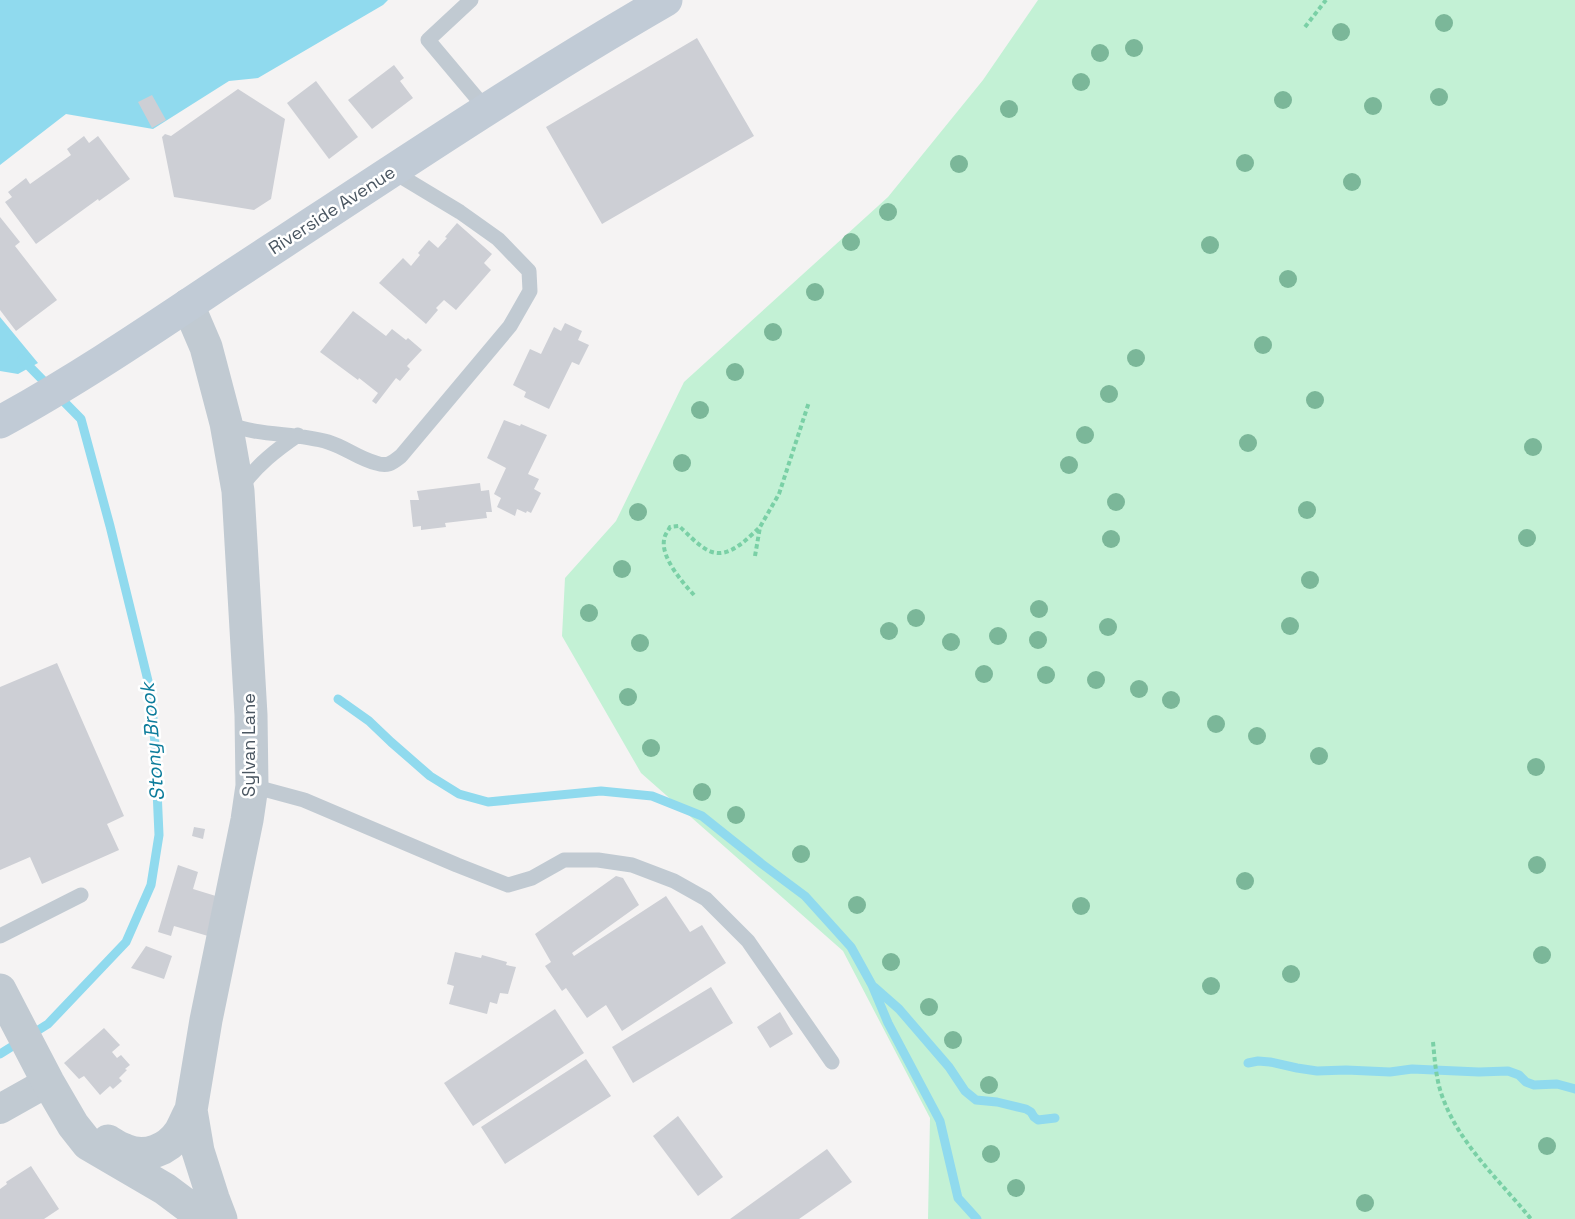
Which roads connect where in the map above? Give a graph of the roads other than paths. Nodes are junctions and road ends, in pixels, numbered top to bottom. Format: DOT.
graph roads {
  1 [pos="471,0"];
  2 [pos="666,0"];
  3 [pos="486,110"];
  4 [pos="392,171"];
  5 [pos="188,305"];
  6 [pos="0,422"];
  7 [pos="226,423"];
  8 [pos="298,435"];
  9 [pos="238,491"];
  10 [pos="252,786"];
  11 [pos="81,895"];
  12 [pos="0,936"];
  13 [pos="1,996"];
  14 [pos="832,1062"];
  15 [pos="47,1080"];
  16 [pos="0,1109"];
  17 [pos="191,1110"];
  18 [pos="205,1219"];
  19 [pos="221,1219"];
  1 -- 3 [label="lane"];
  2 -- 3 [label="main road, Riverside Avenue"];
  3 -- 4 [label="main road, Riverside Avenue"];
  4 -- 5 [label="main road, Riverside Avenue"];
  4 -- 8 [label="lane"];
  5 -- 6 [label="main road, Riverside Avenue"];
  5 -- 7 [label="street, Sylvan Lane"];
  7 -- 8 [label="lane"];
  7 -- 9 [label="street, Sylvan Lane"];
  8 -- 9 [label="lane"];
  9 -- 10 [label="street, Sylvan Lane"];
  10 -- 14 [label="lane"];
  10 -- 17 [label="street, Sylvan Lane"];
  11 -- 12 [label="lane"];
  13 -- 15 [label="street"];
  15 -- 16 [label="street"];
  15 -- 17 [label="street"];
  15 -- 18 [label="street"];
  17 -- 19 [label="street, Sylvan Lane"];
}
